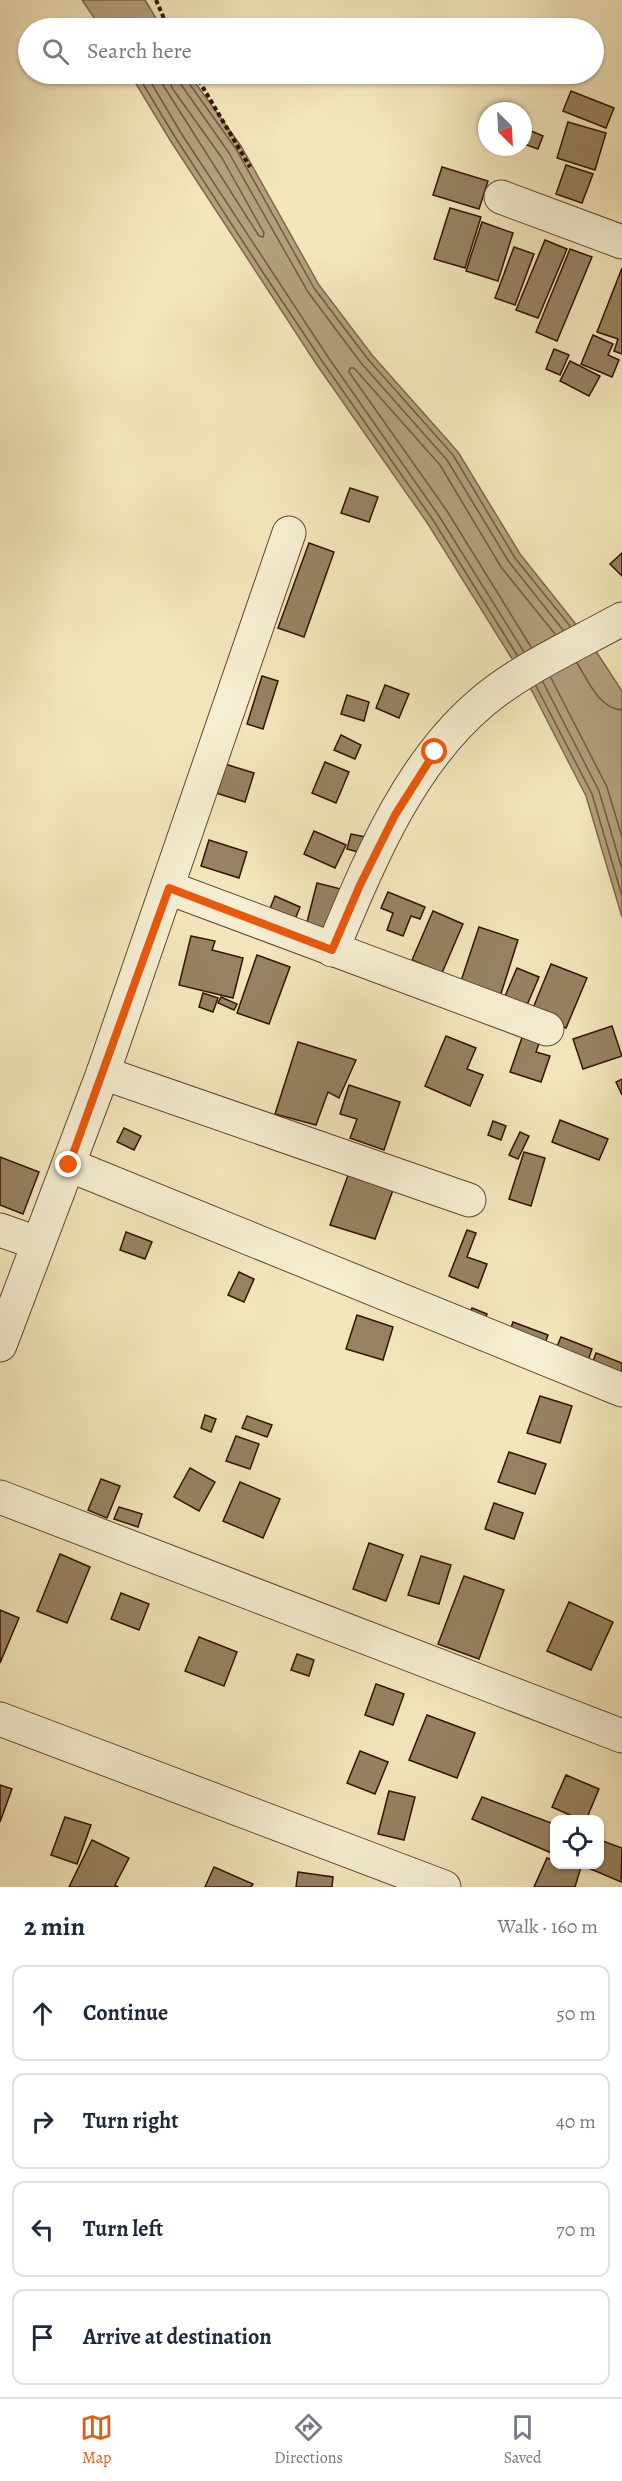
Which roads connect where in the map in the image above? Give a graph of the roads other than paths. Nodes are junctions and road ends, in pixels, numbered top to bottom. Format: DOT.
graph roads {
  1 [pos="501,198"];
  2 [pos="622,242"];
  3 [pos="289,532"];
  4 [pos="622,619"];
  5 [pos="169,888"];
  6 [pos="332,950"];
  7 [pos="547,1029"];
  8 [pos="103,1073"];
  9 [pos="69,1165"];
  10 [pos="469,1200"];
  11 [pos="0,1230"];
  12 [pos="37,1242"];
  13 [pos="0,1345"];
  14 [pos="622,1390"];
  15 [pos="0,1497"];
  16 [pos="0,1719"];
  17 [pos="622,1736"];
  18 [pos="444,1887"];
  1 -- 2 [label="street"];
  3 -- 5 [label="street"];
  4 -- 6 [label="street"];
  5 -- 6 [label="street"];
  5 -- 8 [label="street"];
  6 -- 7 [label="street"];
  8 -- 9 [label="street"];
  8 -- 10 [label="street"];
  9 -- 12 [label="street"];
  9 -- 14 [label="street"];
  11 -- 12 [label="street"];
  12 -- 13 [label="street"];
  15 -- 17 [label="street"];
  16 -- 18 [label="street"];
}
